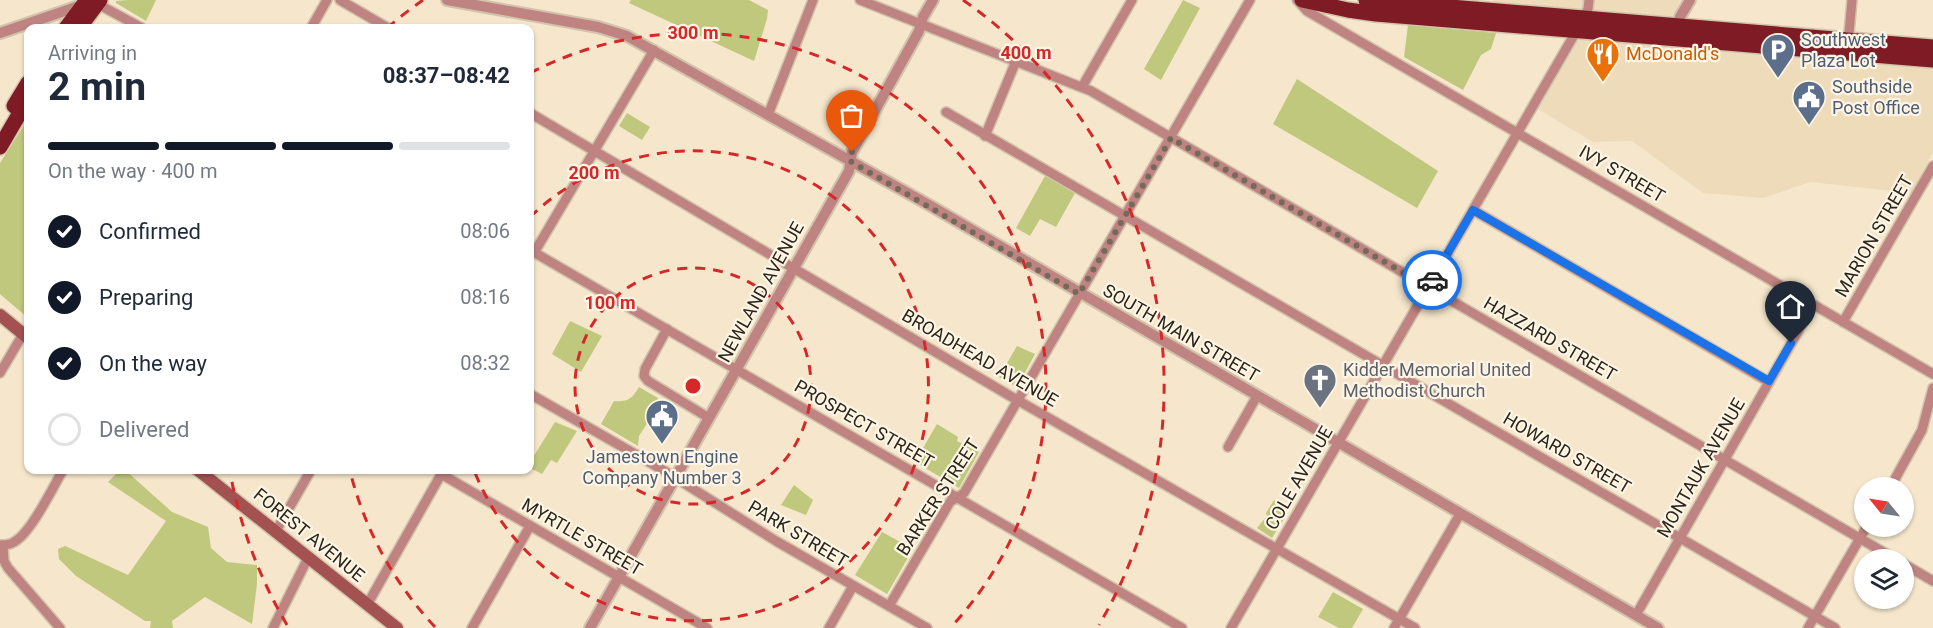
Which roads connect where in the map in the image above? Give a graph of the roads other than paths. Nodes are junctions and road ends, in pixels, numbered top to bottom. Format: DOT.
graph roads {
  1 [pos="327,0"];
  2 [pos="340,0"];
  3 [pos="447,0"];
  4 [pos="813,0"];
  5 [pos="860,0"];
  6 [pos="933,0"];
  7 [pos="1132,0"];
  8 [pos="1250,0"];
  9 [pos="1297,0"];
  10 [pos="1302,0"];
  11 [pos="1366,0"];
  12 [pos="1589,0"];
  13 [pos="1690,0"];
  14 [pos="1852,0"];
  15 [pos="92,1"];
  16 [pos="469,2"];
  17 [pos="1484,11"];
  18 [pos="33,21"];
  19 [pos="24,24"];
  20 [pos="25,24"];
  21 [pos="38,24"];
  22 [pos="70,24"];
  23 [pos="81,24"];
  24 [pos="135,24"];
  25 [pos="313,24"];
  26 [pos="381,24"];
  27 [pos="921,24"];
  28 [pos="1580,24"];
  29 [pos="1676,31"];
  30 [pos="0,33"];
  31 [pos="1848,46"];
  32 [pos="1933,47"];
  33 [pos="654,50"];
  34 [pos="1933,60"];
  35 [pos="1016,61"];
  36 [pos="1082,87"];
  37 [pos="24,89"];
  38 [pos="24,106"];
  39 [pos="946,112"];
  40 [pos="534,114"];
  41 [pos="768,115"];
  42 [pos="0,127"];
  43 [pos="1517,133"];
  44 [pos="985,136"];
  45 [pos="1171,138"];
  46 [pos="0,147"];
  47 [pos="594,151"];
  48 [pos="850,161"];
  49 [pos="1933,166"];
  50 [pos="1473,210"];
  51 [pos="1125,216"];
  52 [pos="534,248"];
  53 [pos="534,252"];
  54 [pos="793,267"];
  55 [pos="1428,287"];
  56 [pos="1079,294"];
  57 [pos="1813,305"];
  58 [pos="0,315"];
  59 [pos="1843,322"];
  60 [pos="667,329"];
  61 [pos="24,334"];
  62 [pos="24,339"];
  63 [pos="1382,366"];
  64 [pos="737,369"];
  65 [pos="0,373"];
  66 [pos="1933,374"];
  67 [pos="1769,381"];
  68 [pos="1933,388"];
  69 [pos="534,396"];
  70 [pos="1257,396"];
  71 [pos="1017,400"];
  72 [pos="709,418"];
  73 [pos="1338,443"];
  74 [pos="1228,447"];
  75 [pos="1724,460"];
  76 [pos="61,474"];
  77 [pos="203,474"];
  78 [pos="309,474"];
  79 [pos="441,474"];
  80 [pos="445,474"];
  81 [pos="1896,477"];
  82 [pos="674,478"];
  83 [pos="957,497"];
  84 [pos="1460,514"];
  85 [pos="530,526"];
  86 [pos="276,531"];
  87 [pos="1681,538"];
  88 [pos="1860,538"];
  89 [pos="2,545"];
  90 [pos="1276,549"];
  91 [pos="1878,549"];
  92 [pos="308,558"];
  93 [pos="1914,570"];
  94 [pos="619,577"];
  95 [pos="1933,581"];
  96 [pos="852,586"];
  97 [pos="367,605"];
  98 [pos="889,606"];
  99 [pos="1636,615"];
  100 [pos="1815,616"];
  101 [pos="1399,619"];
  102 [pos="60,628"];
  103 [pos="273,628"];
  104 [pos="397,628"];
  105 [pos="472,628"];
  106 [pos="590,628"];
  107 [pos="707,628"];
  108 [pos="829,628"];
  109 [pos="927,628"];
  110 [pos="1182,628"];
  111 [pos="1231,628"];
  112 [pos="1394,628"];
  113 [pos="1416,628"];
  114 [pos="1658,628"];
  115 [pos="1808,628"];
  116 [pos="1835,628"];
  1 -- 25 [label="street"];
  2 -- 26 [label="street"];
  3 -- 16 [label="street, SOUTH MAIN STREET"];
  4 -- 41 [label="street"];
  5 -- 27 [label="street, HAZZARD STREET"];
  6 -- 27 [label="street, NEWLAND AVENUE"];
  7 -- 36 [label="street"];
  8 -- 45 [label="street, BARKER STREET"];
  9 -- 43 [label="street, IVY STREET"];
  10 -- 17 [label="highway"];
  11 -- 17 [label="highway"];
  12 -- 28 [label="street, COLE AVENUE"];
  13 -- 29 [label="street"];
  14 -- 31 [label="street"];
  15 -- 18 [label="street"];
  15 -- 22 [label="highway"];
  15 -- 23 [label="highway"];
  15 -- 24 [label="street"];
  16 -- 33 [label="street, SOUTH MAIN STREET"];
  17 -- 28 [label="highway"];
  18 -- 20 [label="street"];
  18 -- 21 [label="street"];
  19 -- 30 [label="street"];
  27 -- 35 [label="street, HAZZARD STREET"];
  27 -- 48 [label="street, NEWLAND AVENUE"];
  28 -- 29 [label="highway"];
  28 -- 43 [label="street, COLE AVENUE"];
  29 -- 31 [label="highway"];
  31 -- 32 [label="highway"];
  31 -- 34 [label="highway"];
  33 -- 41 [label="street, SOUTH MAIN STREET"];
  33 -- 47 [label="street"];
  35 -- 36 [label="street, HAZZARD STREET"];
  35 -- 44 [label="street"];
  36 -- 45 [label="street, HAZZARD STREET"];
  37 -- 42 [label="highway"];
  38 -- 46 [label="highway"];
  39 -- 44 [label="street, HOWARD STREET"];
  40 -- 47 [label="street, BROADHEAD AVENUE"];
  41 -- 48 [label="street, SOUTH MAIN STREET"];
  43 -- 50 [label="street, COLE AVENUE"];
  43 -- 57 [label="street, IVY STREET"];
  44 -- 51 [label="street, HOWARD STREET"];
  45 -- 51 [label="street, BARKER STREET"];
  45 -- 55 [label="street, HAZZARD STREET"];
  47 -- 52 [label="street"];
  47 -- 54 [label="street, BROADHEAD AVENUE"];
  48 -- 54 [label="street, NEWLAND AVENUE"];
  48 -- 56 [label="street, SOUTH MAIN STREET"];
  49 -- 59 [label="street, MARION STREET"];
  50 -- 55 [label="street, COLE AVENUE"];
  50 -- 67 [label="street"];
  51 -- 56 [label="street, BARKER STREET"];
  51 -- 63 [label="street, HOWARD STREET"];
  53 -- 60 [label="street, PROSPECT STREET"];
  54 -- 64 [label="street, NEWLAND AVENUE"];
  54 -- 71 [label="street, BROADHEAD AVENUE"];
  55 -- 63 [label="street, COLE AVENUE"];
  55 -- 75 [label="street, HAZZARD STREET"];
  56 -- 70 [label="street, SOUTH MAIN STREET"];
  56 -- 71 [label="street, BARKER STREET"];
  57 -- 59 [label="street, IVY STREET"];
  57 -- 67 [label="street, MONTAUK AVENUE"];
  58 -- 61 [label="main road"];
  59 -- 66 [label="street, IVY STREET"];
  60 -- 64 [label="street, PROSPECT STREET"];
  60 -- 72 [label="street"];
  62 -- 65 [label="street"];
  63 -- 73 [label="street, COLE AVENUE"];
  63 -- 87 [label="street, HOWARD STREET"];
  64 -- 72 [label="street, NEWLAND AVENUE"];
  64 -- 83 [label="street, PROSPECT STREET"];
  67 -- 75 [label="street, MONTAUK AVENUE"];
  68 -- 81 [label="street"];
  69 -- 82 [label="street, PARK STREET"];
  70 -- 73 [label="street, SOUTH MAIN STREET"];
  70 -- 74 [label="street"];
  71 -- 83 [label="street, BARKER STREET"];
  71 -- 90 [label="street, BROADHEAD AVENUE"];
  72 -- 82 [label="street, NEWLAND AVENUE"];
  73 -- 84 [label="street, SOUTH MAIN STREET"];
  73 -- 90 [label="street, COLE AVENUE"];
  75 -- 87 [label="street, MONTAUK AVENUE"];
  75 -- 88 [label="street, HAZZARD STREET"];
  76 -- 89 [label="street"];
  77 -- 86 [label="main road, FOREST AVENUE"];
  78 -- 86 [label="street"];
  79 -- 97 [label="street"];
  80 -- 85 [label="street, MYRTLE STREET"];
  82 -- 94 [label="street, NEWLAND AVENUE"];
  82 -- 96 [label="street, PARK STREET"];
  83 -- 98 [label="street, BARKER STREET"];
  83 -- 110 [label="street, PROSPECT STREET"];
  84 -- 99 [label="street, SOUTH MAIN STREET"];
  84 -- 101 [label="street"];
  85 -- 94 [label="street, MYRTLE STREET"];
  85 -- 105 [label="street"];
  86 -- 92 [label="main road, FOREST AVENUE"];
  87 -- 99 [label="street, MONTAUK AVENUE"];
  87 -- 100 [label="street, HOWARD STREET"];
  88 -- 91 [label="street, HAZZARD STREET"];
  88 -- 100 [label="street"];
  89 -- 102 [label="street"];
  90 -- 101 [label="street, BROADHEAD AVENUE"];
  90 -- 111 [label="street, COLE AVENUE"];
  92 -- 97 [label="main road, FOREST AVENUE"];
  92 -- 103 [label="street"];
  93 -- 95 [label="street"];
  94 -- 106 [label="street, NEWLAND AVENUE"];
  94 -- 107 [label="street, MYRTLE STREET"];
  96 -- 98 [label="street, PARK STREET"];
  96 -- 108 [label="street"];
  97 -- 104 [label="main road, FOREST AVENUE"];
  98 -- 109 [label="street, PARK STREET"];
  99 -- 114 [label="street, SOUTH MAIN STREET"];
  100 -- 115 [label="street"];
  100 -- 116 [label="street, HOWARD STREET"];
  101 -- 112 [label="street"];
  101 -- 113 [label="street, BROADHEAD AVENUE"];
}
